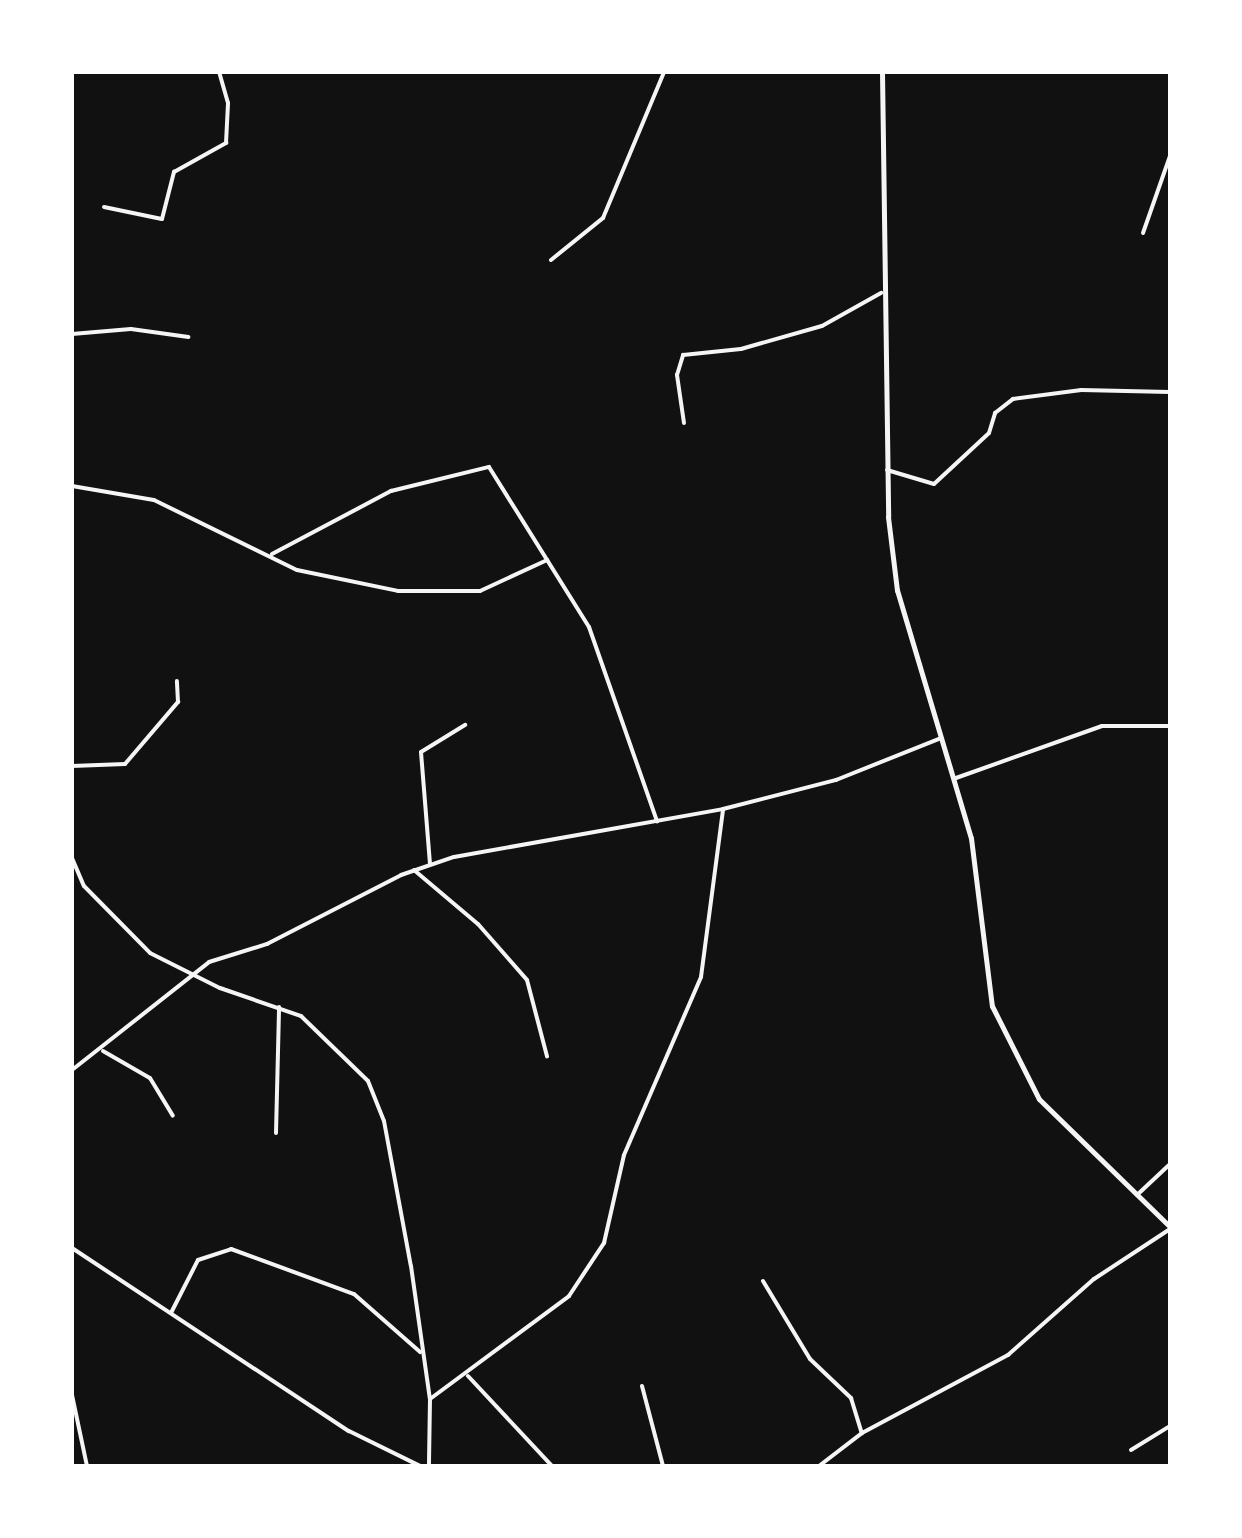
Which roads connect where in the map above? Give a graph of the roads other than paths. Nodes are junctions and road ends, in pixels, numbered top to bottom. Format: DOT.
graph roads {
  1 [pos="219,72"];
  2 [pos="664,72"];
  3 [pos="882,72"];
  4 [pos="1170,156"];
  5 [pos="104,207"];
  6 [pos="1143,233"];
  7 [pos="551,260"];
  8 [pos="881,293"];
  9 [pos="72,334"];
  10 [pos="188,337"];
  11 [pos="1170,392"];
  12 [pos="684,423"];
  13 [pos="887,470"];
  14 [pos="72,486"];
  15 [pos="272,554"];
  16 [pos="547,560"];
  17 [pos="177,681"];
  18 [pos="465,725"];
  19 [pos="1170,726"];
  20 [pos="943,737"];
  21 [pos="72,766"];
  22 [pos="956,778"];
  23 [pos="723,809"];
  24 [pos="657,821"];
  25 [pos="72,858"];
  26 [pos="430,864"];
  27 [pos="414,870"];
  28 [pos="190,975"];
  29 [pos="279,1007"];
  30 [pos="103,1051"];
  31 [pos="547,1056"];
  32 [pos="72,1070"];
  33 [pos="173,1116"];
  34 [pos="276,1133"];
  35 [pos="1170,1164"];
  36 [pos="1136,1195"];
  37 [pos="1170,1228"];
  38 [pos="72,1248"];
  39 [pos="763,1281"];
  40 [pos="172,1311"];
  41 [pos="421,1353"];
  42 [pos="468,1376"];
  43 [pos="642,1386"];
  44 [pos="72,1395"];
  45 [pos="430,1399"];
  46 [pos="1170,1426"];
  47 [pos="862,1433"];
  48 [pos="1131,1450"];
  49 [pos="87,1466"];
  50 [pos="420,1466"];
  51 [pos="429,1466"];
  52 [pos="552,1466"];
  53 [pos="663,1466"];
  54 [pos="819,1466"];
  1 -- 5 [label="street"];
  2 -- 7 [label="street"];
  3 -- 8 [label="street"];
  4 -- 6 [label="street"];
  8 -- 12 [label="street"];
  8 -- 13 [label="street"];
  9 -- 10 [label="street"];
  11 -- 13 [label="street"];
  13 -- 20 [label="street"];
  14 -- 15 [label="street"];
  15 -- 16 [label="street"];
  15 -- 16 [label="street"];
  16 -- 24 [label="street"];
  17 -- 21 [label="street"];
  18 -- 26 [label="street"];
  19 -- 22 [label="street"];
  20 -- 22 [label="street"];
  20 -- 23 [label="street"];
  22 -- 36 [label="street"];
  23 -- 24 [label="street"];
  23 -- 42 [label="street"];
  24 -- 26 [label="street"];
  25 -- 28 [label="street"];
  26 -- 27 [label="street"];
  27 -- 28 [label="street"];
  27 -- 31 [label="street"];
  28 -- 29 [label="street"];
  28 -- 30 [label="street"];
  29 -- 34 [label="street"];
  29 -- 41 [label="street"];
  30 -- 32 [label="street"];
  30 -- 33 [label="street"];
  35 -- 36 [label="street"];
  36 -- 37 [label="street"];
  37 -- 47 [label="street"];
  38 -- 40 [label="street"];
  39 -- 47 [label="street"];
  40 -- 41 [label="street"];
  40 -- 50 [label="street"];
  41 -- 45 [label="street"];
  42 -- 45 [label="street"];
  42 -- 52 [label="street"];
  43 -- 53 [label="street"];
  44 -- 49 [label="street"];
  45 -- 51 [label="street"];
  46 -- 48 [label="street"];
  47 -- 54 [label="street"];
}
